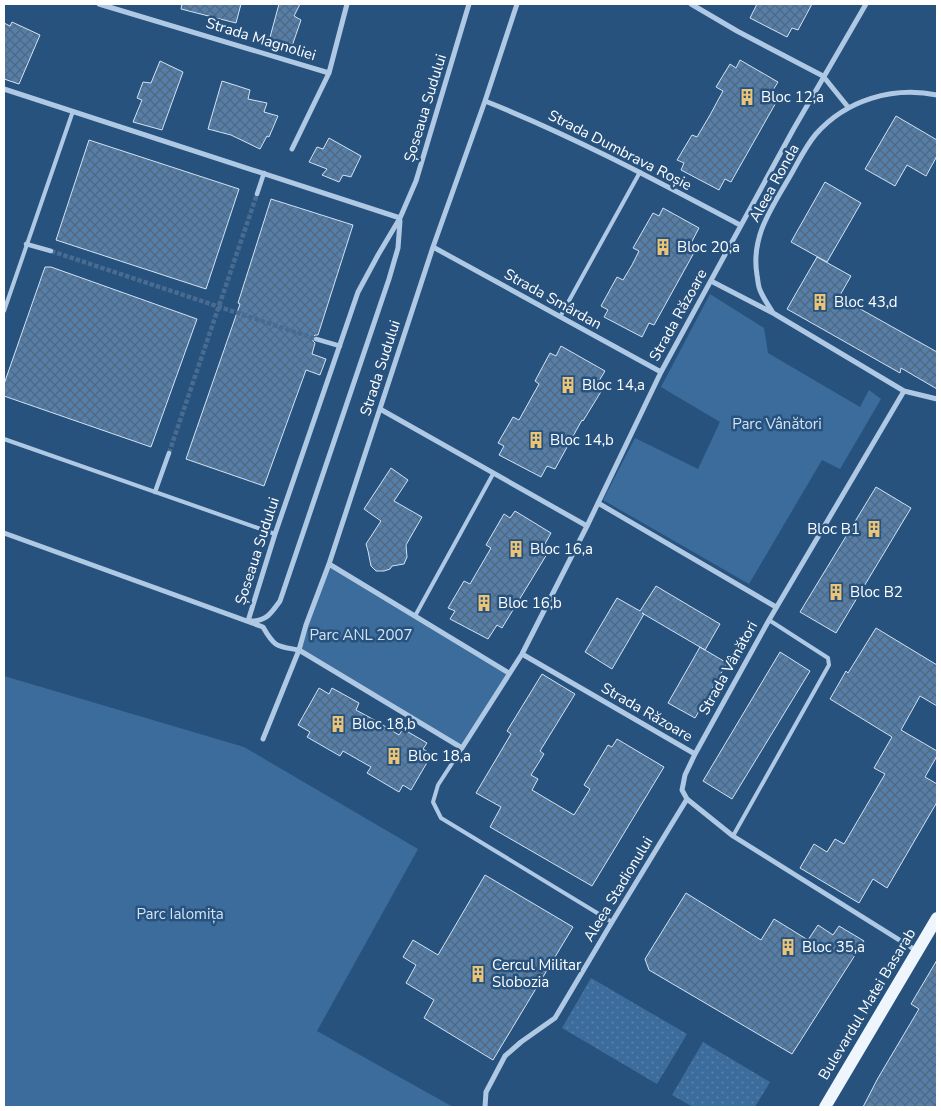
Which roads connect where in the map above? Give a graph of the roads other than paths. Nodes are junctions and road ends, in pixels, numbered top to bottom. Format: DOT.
graph roads {
  1 [pos="99,4"];
  2 [pos="347,4"];
  3 [pos="469,4"];
  4 [pos="517,4"];
  5 [pos="690,4"];
  6 [pos="866,4"];
  7 [pos="329,73"];
  8 [pos="823,76"];
  9 [pos="4,89"];
  10 [pos="937,95"];
  11 [pos="486,101"];
  12 [pos="848,107"];
  13 [pos="73,110"];
  14 [pos="292,148"];
  15 [pos="640,172"];
  16 [pos="264,173"];
  17 [pos="257,194"];
  18 [pos="400,218"];
  19 [pos="740,225"];
  20 [pos="26,244"];
  21 [pos="433,247"];
  22 [pos="51,251"];
  23 [pos="711,281"];
  24 [pos="4,311"];
  25 [pos="773,313"];
  26 [pos="560,318"];
  27 [pos="316,339"];
  28 [pos="340,346"];
  29 [pos="661,372"];
  30 [pos="904,391"];
  31 [pos="937,399"];
  32 [pos="380,409"];
  33 [pos="4,439"];
  34 [pos="169,454"];
  35 [pos="493,474"];
  36 [pos="156,492"];
  37 [pos="598,502"];
  38 [pos="587,526"];
  39 [pos="4,533"];
  40 [pos="275,534"];
  41 [pos="329,564"];
  42 [pos="776,608"];
  43 [pos="415,616"];
  44 [pos="769,620"];
  45 [pos="248,621"];
  46 [pos="299,650"];
  47 [pos="522,654"];
  48 [pos="509,673"];
  49 [pos="263,739"];
  50 [pos="462,748"];
  51 [pos="695,754"];
  52 [pos="687,799"];
  53 [pos="733,836"];
  54 [pos="937,918"];
  55 [pos="612,922"];
  56 [pos="917,952"];
  57 [pos="484,1107"];
  58 [pos="825,1107"];
  1 -- 7 [label="street, Strada Magnoliei"];
  2 -- 7 [label="street"];
  3 -- 18 [label="street, Șoseaua Sudului"];
  4 -- 11 [label="street, Strada Sudului"];
  5 -- 8 [label="street"];
  6 -- 8 [label="street, Strada Răzoare"];
  7 -- 14 [label="street"];
  8 -- 12 [label="street"];
  8 -- 19 [label="street, Strada Răzoare"];
  9 -- 13 [label="street"];
  10 -- 12 [label="street, Aleea Ronda"];
  11 -- 15 [label="street, Strada Dumbrava Roșie"];
  11 -- 21 [label="street, Strada Sudului"];
  12 -- 25 [label="street, Aleea Ronda"];
  13 -- 16 [label="street"];
  13 -- 20 [label="lane"];
  15 -- 19 [label="street, Strada Dumbrava Roșie"];
  15 -- 26 [label="lane"];
  16 -- 17 [label="street"];
  16 -- 18 [label="street"];
  18 -- 28 [label="street, Șoseaua Sudului"];
  18 -- 45 [label="street, Șoseaua Sudului"];
  19 -- 23 [label="street, Strada Răzoare"];
  20 -- 22 [label="street"];
  20 -- 24 [label="lane"];
  21 -- 26 [label="street, Strada Smârdan"];
  21 -- 32 [label="street, Strada Sudului"];
  23 -- 25 [label="street, Aleea Ronda"];
  23 -- 29 [label="street, Strada Răzoare"];
  25 -- 30 [label="street, Aleea Ronda"];
  26 -- 29 [label="street, Strada Smârdan"];
  27 -- 28 [label="street"];
  28 -- 40 [label="street, Șoseaua Sudului"];
  29 -- 37 [label="street, Strada Răzoare"];
  30 -- 31 [label="street, Aleea Ronda"];
  30 -- 42 [label="street, Strada Vânători"];
  32 -- 35 [label="street"];
  32 -- 41 [label="street, Strada Sudului"];
  33 -- 36 [label="lane"];
  34 -- 36 [label="street"];
  35 -- 38 [label="street"];
  35 -- 43 [label="lane"];
  36 -- 40 [label="lane"];
  37 -- 38 [label="street, Strada Răzoare"];
  37 -- 42 [label="street"];
  38 -- 47 [label="street, Strada Răzoare"];
  39 -- 45 [label="street"];
  40 -- 45 [label="street, Șoseaua Sudului"];
  41 -- 43 [label="street"];
  41 -- 46 [label="street, Strada Sudului"];
  42 -- 44 [label="street, Strada Vânători"];
  43 -- 48 [label="street"];
  44 -- 51 [label="street, Strada Vânători"];
  44 -- 53 [label="lane"];
  45 -- 46 [label="street"];
  46 -- 49 [label="street, Strada Sudului"];
  46 -- 50 [label="street"];
  47 -- 48 [label="street"];
  47 -- 51 [label="street, Strada Răzoare"];
  48 -- 50 [label="street"];
  50 -- 55 [label="lane"];
  51 -- 52 [label="street, Strada Vânători"];
  52 -- 53 [label="street"];
  52 -- 55 [label="street, Aleea Stadionului"];
  53 -- 56 [label="street"];
  54 -- 56 [label="main road, Bulevardul Matei Basarab"];
  55 -- 57 [label="street, Aleea Stadionului"];
  56 -- 58 [label="main road, Bulevardul Matei Basarab"];
}
